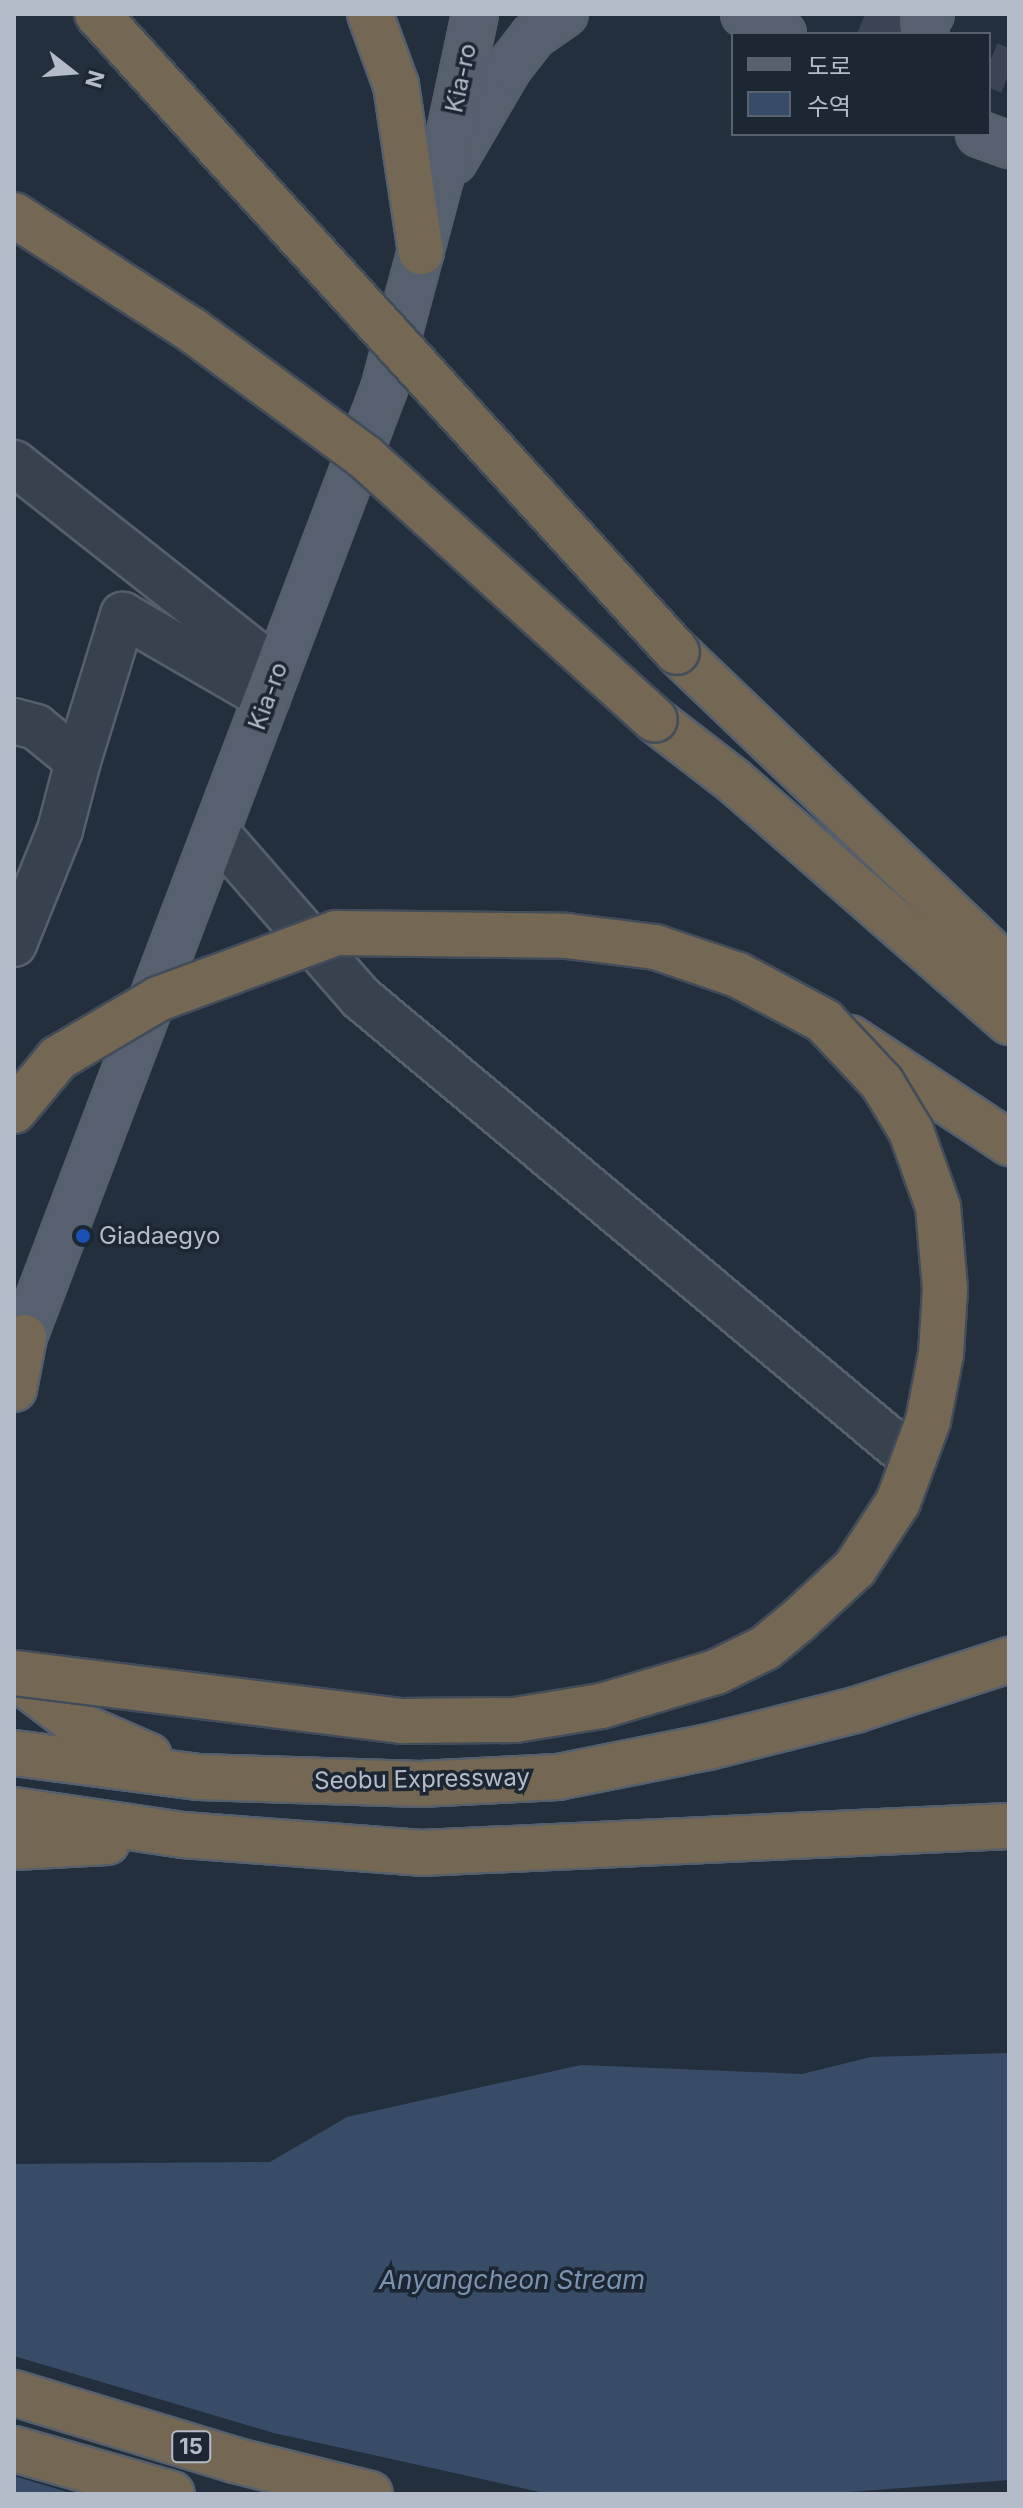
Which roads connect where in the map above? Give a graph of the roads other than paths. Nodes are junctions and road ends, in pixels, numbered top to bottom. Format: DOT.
graph roads {
  1 [pos="97,14"];
  2 [pos="370,14"];
  3 [pos="475,14"];
  4 [pos="565,14"];
  5 [pos="744,14"];
  6 [pos="931,14"];
  7 [pos="779,32"];
  8 [pos="926,32"];
  9 [pos="984,136"];
  10 [pos="1009,145"];
  11 [pos="440,179"];
  12 [pos="14,215"];
  13 [pos="421,252"];
  14 [pos="14,463"];
  15 [pos="272,685"];
  16 [pos="14,721"];
  17 [pos="78,761"];
  18 [pos="217,833"];
  19 [pos="14,944"];
  20 [pos="1009,969"];
  21 [pos="824,1021"];
  22 [pos="1009,1022"];
  23 [pos="14,1111"];
  24 [pos="1009,1143"];
  25 [pos="19,1350"];
  26 [pos="14,1389"];
  27 [pos="897,1446"];
  28 [pos="1009,1660"];
  29 [pos="14,1674"];
  30 [pos="14,1753"];
  31 [pos="199,1777"];
  32 [pos="14,1810"];
  33 [pos="1009,1826"];
  34 [pos="183,1835"];
  35 [pos="14,1847"];
  36 [pos="14,2393"];
  37 [pos="14,2449"];
  38 [pos="172,2494"];
  39 [pos="370,2494"];
  1 -- 20 [label="highway, bridge"];
  2 -- 13 [label="highway"];
  3 -- 11 [label="main road, Kia-ro"];
  4 -- 11 [label="main road"];
  5 -- 7 [label="main road"];
  6 -- 8 [label="main road"];
  9 -- 10 [label="main road"];
  11 -- 13 [label="main road, Kia-ro"];
  12 -- 22 [label="highway, bridge"];
  13 -- 15 [label="main road, Kia-ro"];
  14 -- 15 [label="street"];
  15 -- 17 [label="street"];
  15 -- 18 [label="main road, Kia-ro"];
  16 -- 17 [label="street"];
  17 -- 19 [label="street"];
  18 -- 25 [label="main road, Kia-ro"];
  18 -- 27 [label="street"];
  21 -- 23 [label="highway, bridge"];
  21 -- 24 [label="highway, bridge"];
  21 -- 29 [label="highway, bridge"];
  25 -- 26 [label="highway"];
  28 -- 31 [label="highway, Seobu Expressway"];
  29 -- 31 [label="highway"];
  30 -- 31 [label="highway, Seobu Expressway"];
  32 -- 34 [label="highway"];
  33 -- 34 [label="highway"];
  34 -- 35 [label="highway"];
  36 -- 39 [label="highway, 15"];
  37 -- 38 [label="highway, 15"];
}
